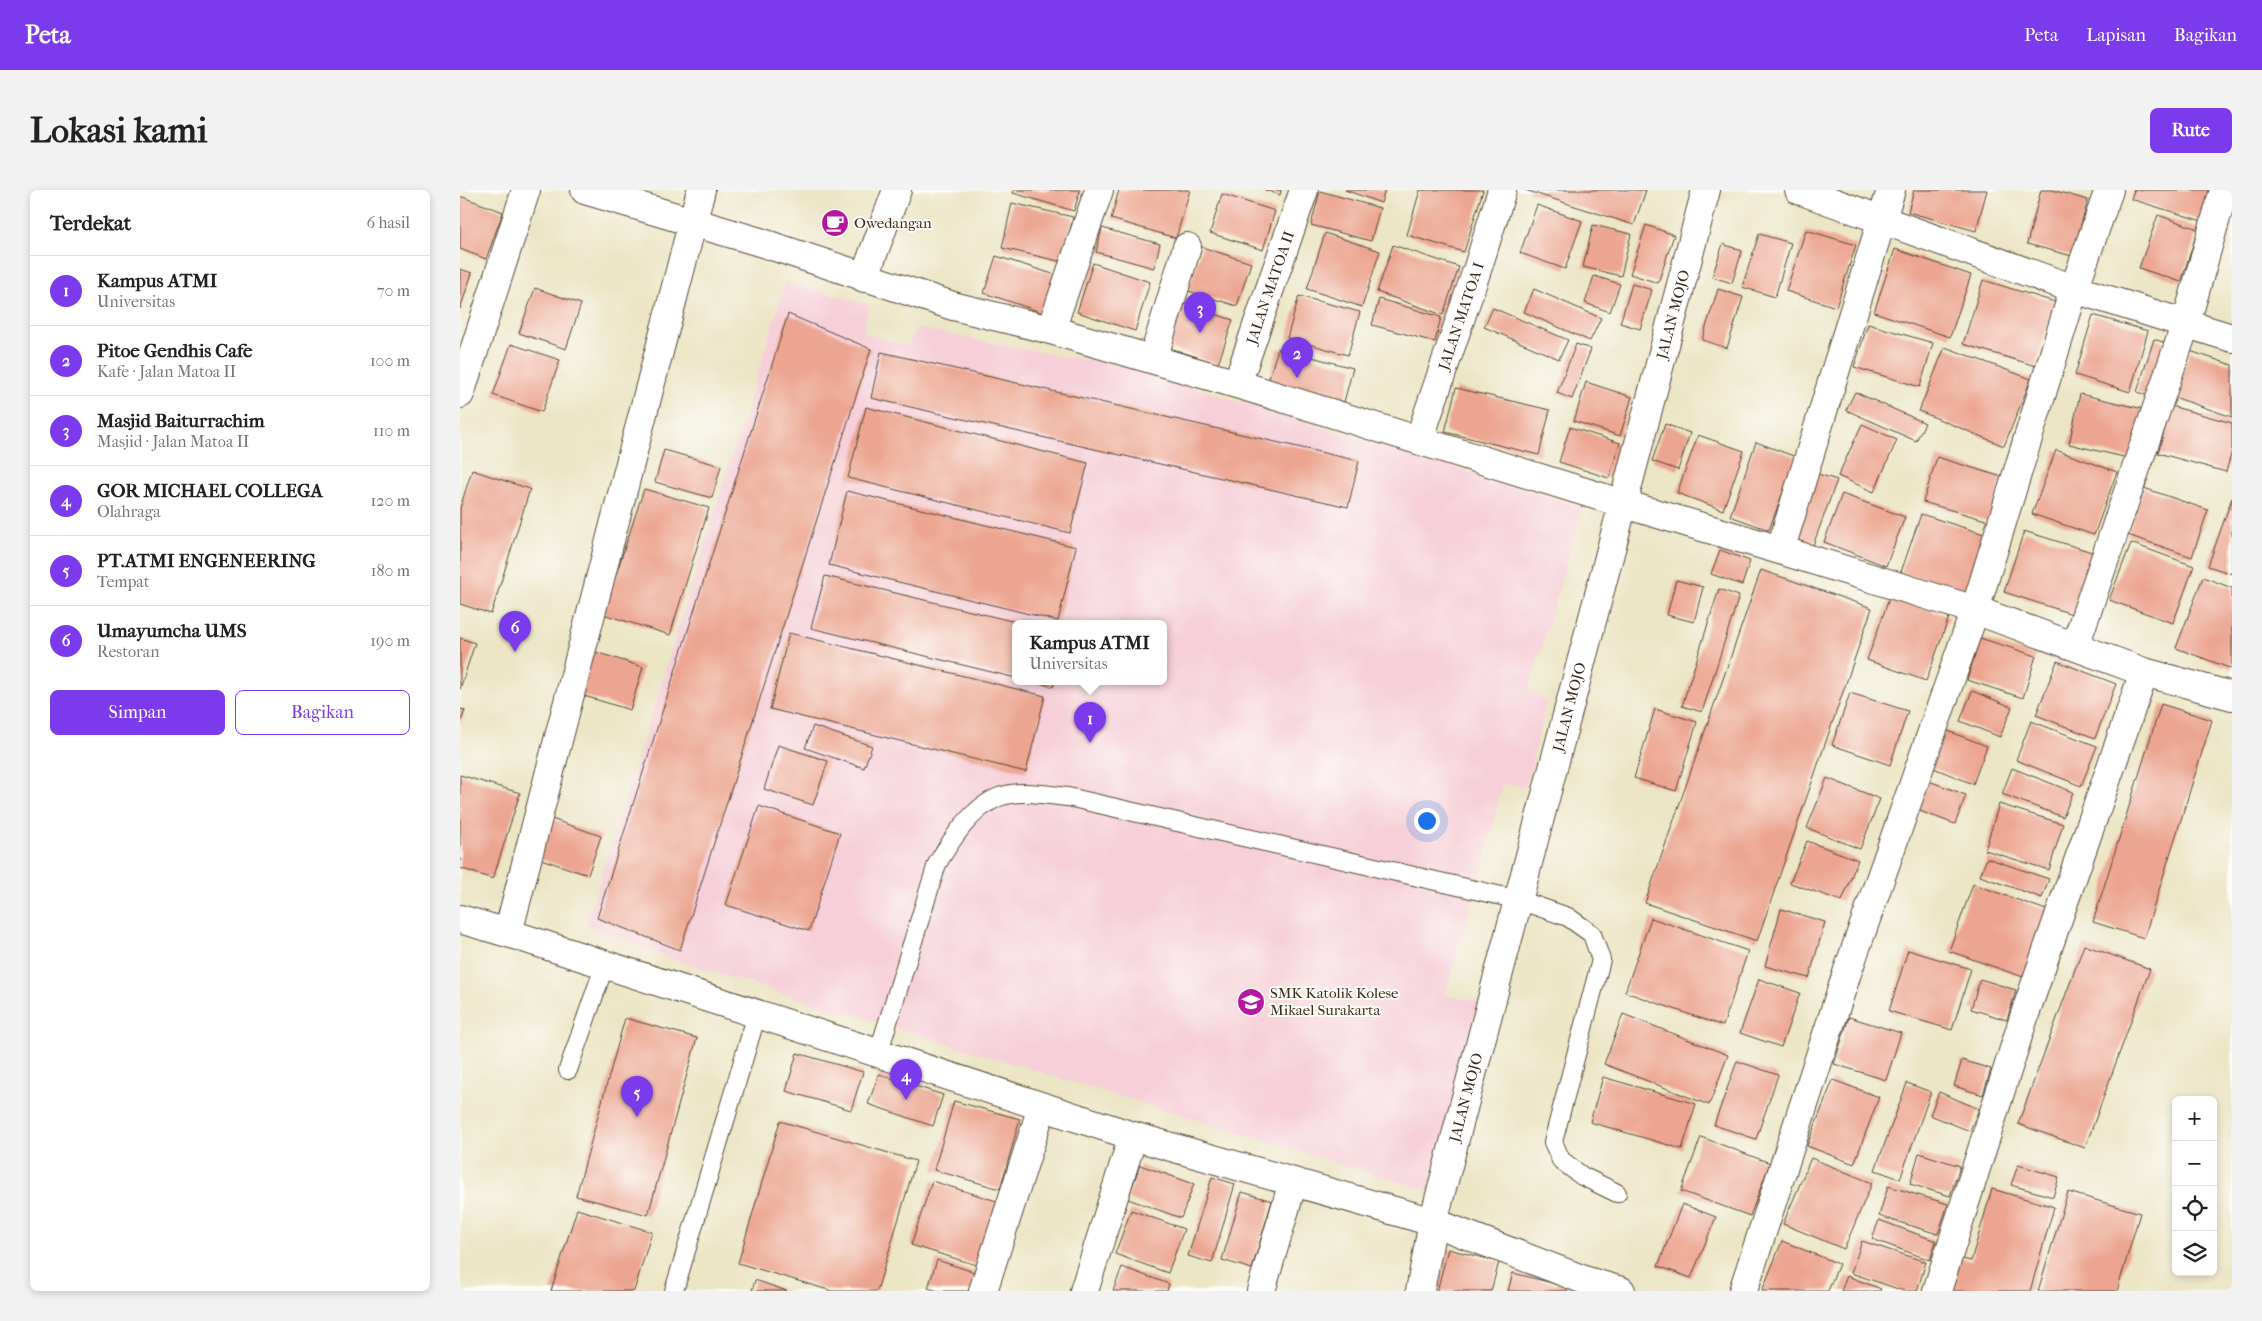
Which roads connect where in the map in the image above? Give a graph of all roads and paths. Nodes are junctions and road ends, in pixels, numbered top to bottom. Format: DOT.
graph roads {
  1 [pos="526,190"];
  2 [pos="585,190"];
  3 [pos="701,190"];
  4 [pos="897,190"];
  5 [pos="1099,190"];
  6 [pos="1304,190"];
  7 [pos="1502,190"];
  8 [pos="1706,190"];
  9 [pos="1800,190"];
  10 [pos="1891,190"];
  11 [pos="2109,190"];
  12 [pos="2224,190"];
  13 [pos="1881,220"];
  14 [pos="692,222"];
  15 [pos="1187,247"];
  16 [pos="864,278"];
  17 [pos="2074,289"];
  18 [pos="2186,322"];
  19 [pos="1051,330"];
  20 [pos="2232,338"];
  21 [pos="1153,359"];
  22 [pos="1237,384"];
  23 [pos="460,394"];
  24 [pos="1419,440"];
  25 [pos="1624,504"];
  26 [pos="1784,538"];
  27 [pos="1975,610"];
  28 [pos="2075,646"];
  29 [pos="2144,672"];
  30 [pos="2232,696"];
  31 [pos="1519,900"];
  32 [pos="460,919"];
  33 [pos="508,933"];
  34 [pos="605,964"];
  35 [pos="756,1014"];
  36 [pos="878,1054"];
  37 [pos="568,1070"];
  38 [pos="1042,1106"];
  39 [pos="1133,1136"];
  40 [pos="1293,1182"];
  41 [pos="1618,1193"];
  42 [pos="1434,1222"];
  43 [pos="1585,1286"];
  44 [pos="674,1291"];
  45 [pos="983,1291"];
  46 [pos="1084,1291"];
  47 [pos="1261,1291"];
  48 [pos="1420,1291"];
  49 [pos="1621,1291"];
  50 [pos="1743,1291"];
  51 [pos="1937,1291"];
  1 -- 23 [label="street"];
  2 -- 14 [label="street"];
  3 -- 14 [label="street"];
  4 -- 16 [label="street"];
  5 -- 19 [label="street"];
  6 -- 22 [label="street, JALAN MATOA II"];
  7 -- 24 [label="street, JALAN MATOA I"];
  8 -- 25 [label="street, JALAN MOJO"];
  9 -- 13 [label="street"];
  10 -- 13 [label="street"];
  11 -- 17 [label="street"];
  12 -- 18 [label="street"];
  13 -- 17 [label="street"];
  13 -- 26 [label="street"];
  14 -- 16 [label="street"];
  14 -- 33 [label="street"];
  15 -- 21 [label="street"];
  16 -- 19 [label="street"];
  17 -- 18 [label="street"];
  17 -- 27 [label="street"];
  18 -- 20 [label="street"];
  18 -- 28 [label="street"];
  19 -- 21 [label="street"];
  21 -- 22 [label="street"];
  22 -- 24 [label="street"];
  24 -- 25 [label="street"];
  25 -- 27 [label="street"];
  25 -- 31 [label="street, JALAN MOJO"];
  27 -- 28 [label="street"];
  27 -- 50 [label="street"];
  28 -- 29 [label="street"];
  29 -- 30 [label="street"];
  29 -- 51 [label="street"];
  31 -- 36 [label="lane"];
  31 -- 41 [label="lane"];
  31 -- 42 [label="street, JALAN MOJO"];
  32 -- 33 [label="street"];
  33 -- 34 [label="street"];
  34 -- 35 [label="street"];
  34 -- 37 [label="lane"];
  35 -- 36 [label="street"];
  35 -- 44 [label="lane"];
  36 -- 38 [label="street"];
  38 -- 39 [label="street"];
  38 -- 45 [label="street"];
  39 -- 40 [label="street"];
  39 -- 46 [label="street"];
  40 -- 42 [label="street"];
  40 -- 47 [label="street"];
  42 -- 43 [label="street"];
  42 -- 48 [label="street, JALAN MOJO"];
  43 -- 49 [label="street"];
}
